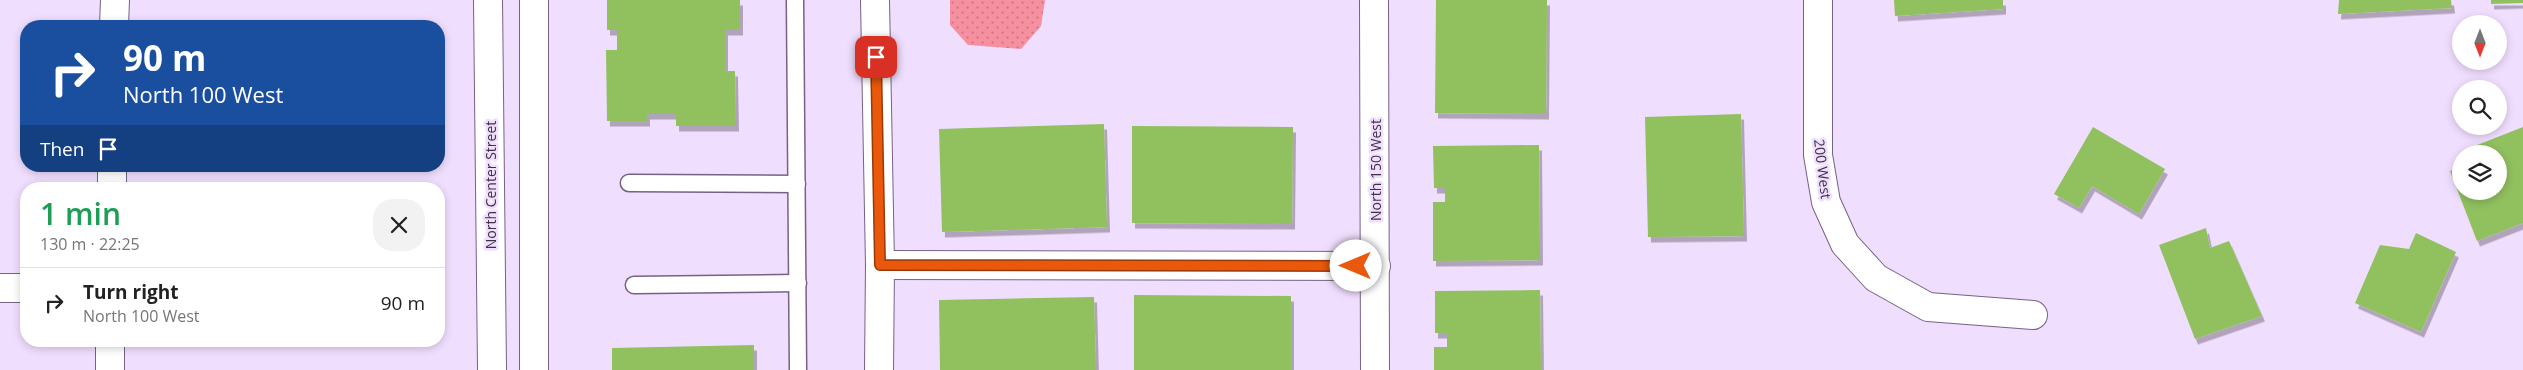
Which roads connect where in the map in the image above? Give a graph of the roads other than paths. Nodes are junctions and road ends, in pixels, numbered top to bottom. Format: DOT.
graph roads {
  1 [pos="115,0"];
  2 [pos="488,0"];
  3 [pos="534,0"];
  4 [pos="795,0"];
  5 [pos="875,0"];
  6 [pos="1374,0"];
  7 [pos="1818,0"];
  8 [pos="114,20"];
  9 [pos="629,183"];
  10 [pos="797,184"];
  11 [pos="880,265"];
  12 [pos="1376,266"];
  13 [pos="798,283"];
  14 [pos="634,286"];
  15 [pos="0,288"];
  16 [pos="20,288"];
  17 [pos="2033,315"];
  18 [pos="110,347"];
  19 [pos="110,370"];
  20 [pos="492,370"];
  21 [pos="534,370"];
  22 [pos="798,370"];
  23 [pos="879,370"];
  24 [pos="1375,370"];
  1 -- 8 [label="street"];
  2 -- 20 [label="street, North Center Street"];
  3 -- 21 [label="street"];
  4 -- 10 [label="lane"];
  5 -- 11 [label="street"];
  6 -- 12 [label="street, North 150 West"];
  7 -- 17 [label="street, 200 West"];
  9 -- 10 [label="lane"];
  10 -- 13 [label="lane"];
  11 -- 12 [label="street"];
  11 -- 23 [label="street"];
  12 -- 24 [label="street, North 150 West"];
  13 -- 14 [label="lane"];
  13 -- 22 [label="lane"];
  15 -- 16 [label="street"];
  18 -- 19 [label="street"];
}
